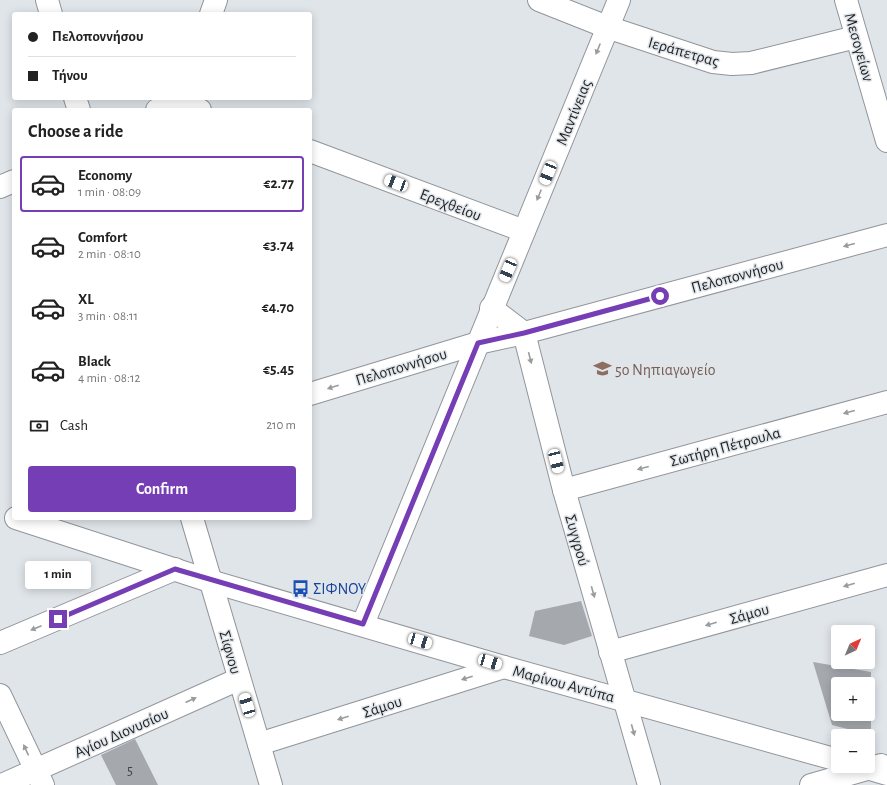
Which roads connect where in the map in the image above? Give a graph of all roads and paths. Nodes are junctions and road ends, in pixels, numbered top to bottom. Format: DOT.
graph roads {
  1 [pos="47,0"];
  2 [pos="216,0"];
  3 [pos="539,0"];
  4 [pos="618,0"];
  5 [pos="846,0"];
  6 [pos="50,12"];
  7 [pos="212,12"];
  8 [pos="607,27"];
  9 [pos="856,37"];
  10 [pos="170,103"];
  11 [pos="191,108"];
  12 [pos="887,141"];
  13 [pos="312,152"];
  14 [pos="12,182"];
  15 [pos="0,187"];
  16 [pos="524,231"];
  17 [pos="887,235"];
  18 [pos="491,308"];
  19 [pos="524,333"];
  20 [pos="478,343"];
  21 [pos="312,393"];
  22 [pos="887,402"];
  23 [pos="564,490"];
  24 [pos="0,513"];
  25 [pos="12,517"];
  26 [pos="21,520"];
  27 [pos="193,520"];
  28 [pos="175,569"];
  29 [pos="887,575"];
  30 [pos="210,581"];
  31 [pos="363,624"];
  32 [pos="0,643"];
  33 [pos="610,652"];
  34 [pos="504,667"];
  35 [pos="239,679"];
  36 [pos="0,695"];
  37 [pos="625,700"];
  38 [pos="259,744"];
  39 [pos="831,758"];
  40 [pos="856,773"];
  41 [pos="39,778"];
  42 [pos="2,785"];
  43 [pos="271,785"];
  44 [pos="649,785"];
  45 [pos="811,785"];
  1 -- 6 [label="street"];
  2 -- 7 [label="street"];
  3 -- 8 [label="street, Ιεράπετρας"];
  4 -- 8 [label="street, Μαντίνειας"];
  5 -- 9 [label="street, Μεσογείων"];
  8 -- 9 [label="street, Ιεράπετρας"];
  8 -- 16 [label="street, Μαντίνειας, one-way"];
  9 -- 12 [label="street, Μεσογείων"];
  10 -- 11 [label="street"];
  13 -- 16 [label="street, Ερεχθείου"];
  14 -- 15 [label="street"];
  16 -- 18 [label="street, Μαντίνειας"];
  17 -- 19 [label="street, Πελοποννήσου, one-way"];
  18 -- 19 [label="street"];
  18 -- 20 [label="street, Μαντίνειας"];
  19 -- 20 [label="street, Πελοποννήσου"];
  19 -- 23 [label="street, Συγγρού, one-way"];
  20 -- 21 [label="street, Πελοποννήσου, one-way"];
  20 -- 31 [label="street, Μαντίνειας"];
  22 -- 23 [label="street, Σωτήρη Πέτρουλα, one-way"];
  23 -- 33 [label="street, Συγγρού, one-way"];
  24 -- 25 [label="street, Μαρίνου Αντύπα"];
  26 -- 28 [label="street, Μαρίνου Αντύπα"];
  27 -- 30 [label="street, Σίφνου"];
  28 -- 30 [label="street, Μαρίνου Αντύπα"];
  28 -- 32 [label="street, one-way"];
  29 -- 33 [label="street, Σάμου, one-way"];
  30 -- 31 [label="street, Μαρίνου Αντύπα"];
  30 -- 35 [label="street, Σίφνου"];
  31 -- 34 [label="street, Μαρίνου Αντύπα"];
  33 -- 37 [label="street, Συγγρού"];
  34 -- 37 [label="street, Μαρίνου Αντύπα"];
  34 -- 38 [label="street, Σάμου, one-way"];
  35 -- 38 [label="street, Σίφνου"];
  41 -- 35 [label="street, Αγίου Διονυσίου, one-way"];
  41 -- 36 [label="street, one-way"];
  37 -- 39 [label="street, Μαρίνου Αντύπα"];
  37 -- 44 [label="street, Συγγρού, one-way"];
  38 -- 43 [label="street, Σίφνου"];
  40 -- 45 [label="street"];
  41 -- 42 [label="street, Αγίου Διονυσίου"];
}
